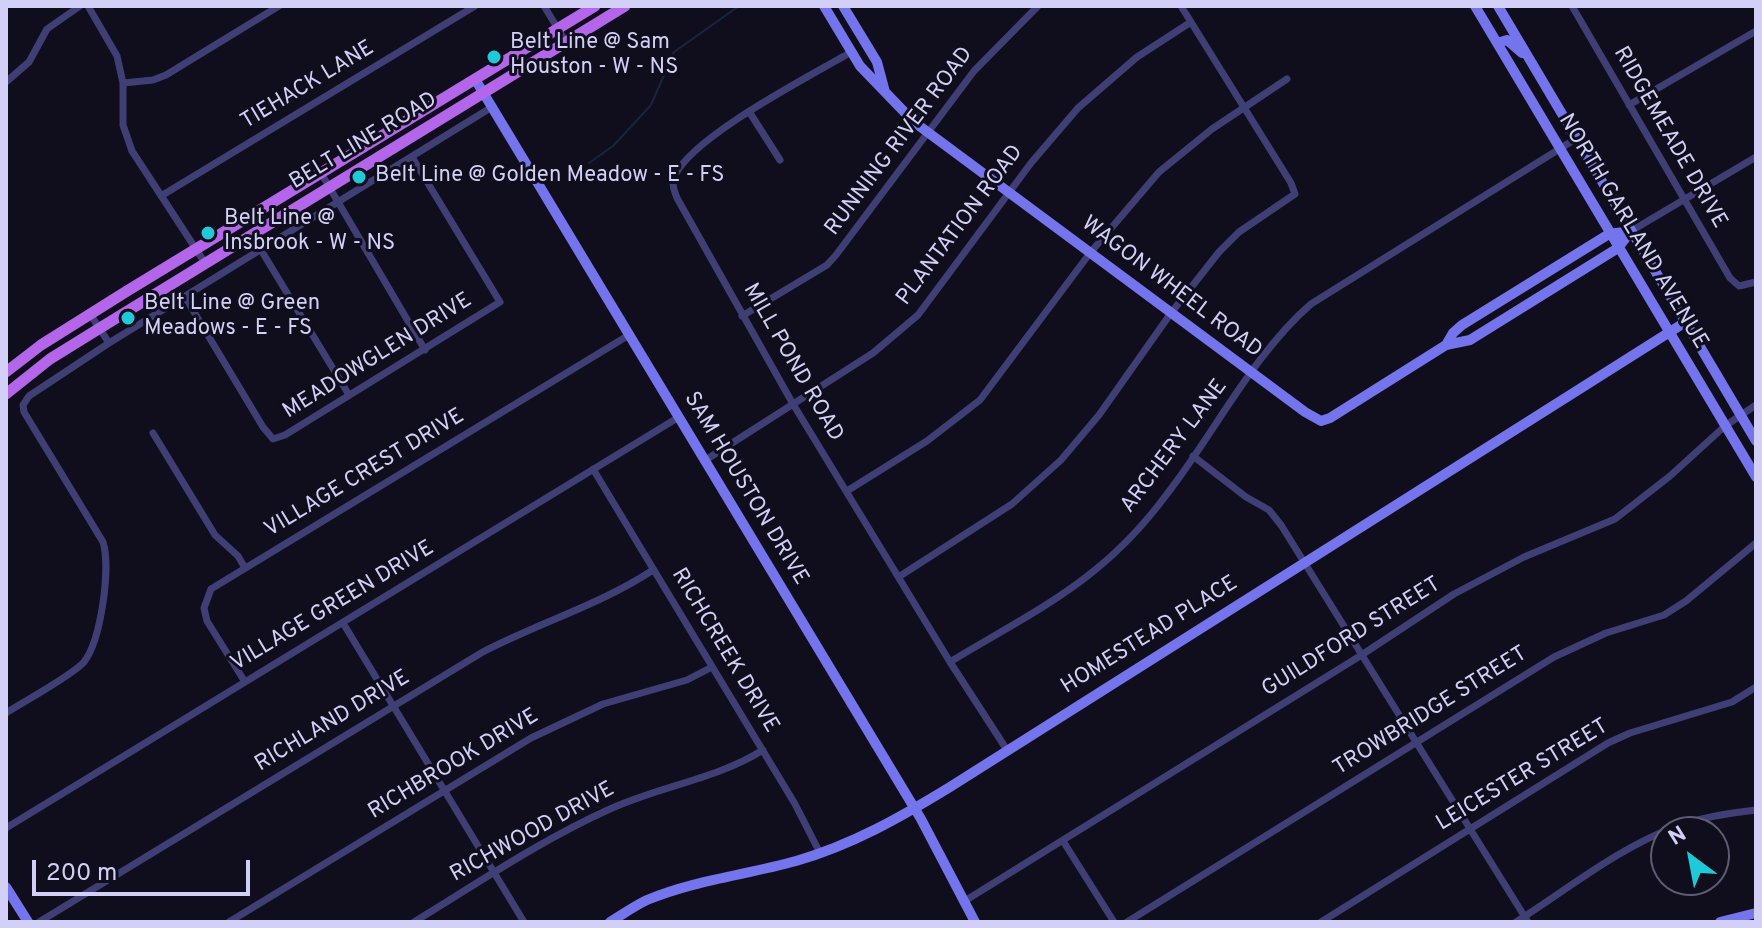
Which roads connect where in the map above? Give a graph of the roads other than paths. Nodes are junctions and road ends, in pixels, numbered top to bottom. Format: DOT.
graph roads {
  1 [pos="80,6"];
  2 [pos="88,6"];
  3 [pos="279,6"];
  4 [pos="475,6"];
  5 [pos="544,6"];
  6 [pos="595,6"];
  7 [pos="625,6"];
  8 [pos="824,6"];
  9 [pos="843,6"];
  10 [pos="1038,6"];
  11 [pos="1181,6"];
  12 [pos="1475,6"];
  13 [pos="1498,6"];
  14 [pos="1585,6"];
  15 [pos="1574,9"];
  16 [pos="1191,22"];
  17 [pos="558,28"];
  18 [pos="1756,31"];
  19 [pos="566,42"];
  20 [pos="866,43"];
  21 [pos="1497,43"];
  22 [pos="851,52"];
  23 [pos="1532,63"];
  24 [pos="475,79"];
  25 [pos="1287,79"];
  26 [pos="6,82"];
  27 [pos="123,83"];
  28 [pos="483,93"];
  29 [pos="886,94"];
  30 [pos="1629,105"];
  31 [pos="492,107"];
  32 [pos="1242,108"];
  33 [pos="750,113"];
  34 [pos="927,132"];
  35 [pos="1577,138"];
  36 [pos="1559,149"];
  37 [pos="412,157"];
  38 [pos="1756,157"];
  39 [pos="780,160"];
  40 [pos="321,173"];
  41 [pos="328,187"];
  42 [pos="1009,192"];
  43 [pos="161,196"];
  44 [pos="1684,199"];
  45 [pos="338,202"];
  46 [pos="1631,231"];
  47 [pos="1609,234"];
  48 [pos="1618,248"];
  49 [pos="196,250"];
  50 [pos="261,250"];
  51 [pos="1090,253"];
  52 [pos="205,263"];
  53 [pos="1756,282"];
  54 [pos="1527,285"];
  55 [pos="185,297"];
  56 [pos="1536,299"];
  57 [pos="1171,313"];
  58 [pos="90,314"];
  59 [pos="742,316"];
  60 [pos="1684,323"];
  61 [pos="100,328"];
  62 [pos="1668,333"];
  63 [pos="629,335"];
  64 [pos="109,343"];
  65 [pos="1446,345"];
  66 [pos="425,350"];
  67 [pos="6,372"];
  68 [pos="1253,373"];
  69 [pos="6,394"];
  70 [pos="349,395"];
  71 [pos="793,404"];
  72 [pos="1756,405"];
  73 [pos="1740,415"];
  74 [pos="679,417"];
  75 [pos="1725,426"];
  76 [pos="153,433"];
  77 [pos="1756,441"];
  78 [pos="1193,456"];
  79 [pos="704,461"];
  80 [pos="593,469"];
  81 [pos="1756,477"];
  82 [pos="847,491"];
  83 [pos="1756,543"];
  84 [pos="1306,562"];
  85 [pos="245,568"];
  86 [pos="653,570"];
  87 [pos="900,576"];
  88 [pos="343,623"];
  89 [pos="1360,656"];
  90 [pos="950,662"];
  91 [pos="712,667"];
  92 [pos="245,682"];
  93 [pos="1756,687"];
  94 [pos="393,706"];
  95 [pos="6,713"];
  96 [pos="1415,743"];
  97 [pos="763,750"];
  98 [pos="1007,750"];
  99 [pos="444,790"];
  100 [pos="915,809"];
  101 [pos="1756,810"];
  102 [pos="6,828"];
  103 [pos="1469,830"];
  104 [pos="1063,841"];
  105 [pos="820,853"];
  106 [pos="494,873"];
  107 [pos="6,887"];
  108 [pos="963,902"];
  109 [pos="1756,913"];
  110 [pos="1526,919"];
  111 [pos="28,922"];
  112 [pos="39,922"];
  113 [pos="229,922"];
  114 [pos="414,922"];
  115 [pos="524,922"];
  116 [pos="610,922"];
  117 [pos="975,922"];
  118 [pos="1114,922"];
  119 [pos="1127,922"];
  120 [pos="1321,922"];
  121 [pos="1516,922"];
  122 [pos="1720,922"];
  1 -- 26 [label="street"];
  2 -- 27 [label="street"];
  3 -- 27 [label="street"];
  4 -- 43 [label="street, TIEHACK LANE"];
  5 -- 17 [label="street"];
  6 -- 17 [label="main road, BELT LINE ROAD"];
  7 -- 19 [label="main road, BELT LINE ROAD"];
  8 -- 22 [label="street, WAGON WHEEL ROAD"];
  9 -- 20 [label="street, WAGON WHEEL ROAD"];
  10 -- 34 [label="street, RUNNING RIVER ROAD"];
  11 -- 16 [label="street"];
  12 -- 21 [label="street, NORTH GARLAND AVENUE"];
  13 -- 23 [label="street, NORTH GARLAND AVENUE"];
  14 -- 15 [label="street"];
  15 -- 30 [label="street, RIDGEMEADE DRIVE"];
  16 -- 32 [label="street"];
  16 -- 42 [label="street, PLANTATION ROAD"];
  17 -- 19 [label="street"];
  17 -- 24 [label="main road, BELT LINE ROAD"];
  18 -- 30 [label="street"];
  19 -- 28 [label="main road, BELT LINE ROAD"];
  20 -- 22 [label="street"];
  20 -- 29 [label="street, WAGON WHEEL ROAD"];
  21 -- 23 [label="street"];
  21 -- 36 [label="street, NORTH GARLAND AVENUE"];
  22 -- 29 [label="street, WAGON WHEEL ROAD"];
  22 -- 33 [label="street, MILL POND ROAD"];
  23 -- 35 [label="street, NORTH GARLAND AVENUE"];
  24 -- 28 [label="street, SAM HOUSTON DRIVE"];
  24 -- 40 [label="main road, BELT LINE ROAD"];
  25 -- 32 [label="street"];
  27 -- 43 [label="street"];
  28 -- 31 [label="street, SAM HOUSTON DRIVE"];
  28 -- 41 [label="main road, BELT LINE ROAD"];
  29 -- 34 [label="street, WAGON WHEEL ROAD"];
  30 -- 44 [label="street, RIDGEMEADE DRIVE"];
  31 -- 37 [label="street"];
  31 -- 63 [label="street, SAM HOUSTON DRIVE"];
  32 -- 51 [label="street"];
  32 -- 57 [label="street"];
  33 -- 39 [label="street"];
  33 -- 59 [label="street, MILL POND ROAD"];
  34 -- 42 [label="street, WAGON WHEEL ROAD"];
  34 -- 59 [label="street, RUNNING RIVER ROAD"];
  35 -- 36 [label="street, ARCHERY LANE"];
  35 -- 46 [label="street, NORTH GARLAND AVENUE"];
  36 -- 47 [label="street, NORTH GARLAND AVENUE"];
  36 -- 68 [label="street, ARCHERY LANE"];
  37 -- 45 [label="street"];
  37 -- 66 [label="street, MEADOWGLEN DRIVE"];
  38 -- 44 [label="street, WAGON WHEEL ROAD"];
  40 -- 41 [label="street"];
  40 -- 49 [label="main road, BELT LINE ROAD"];
  41 -- 45 [label="street"];
  41 -- 52 [label="main road, BELT LINE ROAD"];
  42 -- 51 [label="street, WAGON WHEEL ROAD"];
  42 -- 71 [label="street, PLANTATION ROAD"];
  43 -- 49 [label="street"];
  44 -- 46 [label="street, WAGON WHEEL ROAD"];
  44 -- 53 [label="street, RIDGEMEADE DRIVE"];
  45 -- 50 [label="street"];
  45 -- 66 [label="street"];
  46 -- 47 [label="street, WAGON WHEEL ROAD"];
  46 -- 48 [label="street, WAGON WHEEL ROAD"];
  46 -- 60 [label="street, NORTH GARLAND AVENUE"];
  47 -- 48 [label="street, NORTH GARLAND AVENUE"];
  47 -- 54 [label="street, WAGON WHEEL ROAD"];
  48 -- 56 [label="street, WAGON WHEEL ROAD"];
  48 -- 62 [label="street, NORTH GARLAND AVENUE"];
  49 -- 52 [label="street"];
  49 -- 58 [label="main road, BELT LINE ROAD"];
  50 -- 55 [label="street"];
  50 -- 70 [label="street"];
  51 -- 57 [label="street, WAGON WHEEL ROAD"];
  51 -- 82 [label="street"];
  52 -- 61 [label="main road, BELT LINE ROAD"];
  54 -- 56 [label="street"];
  54 -- 65 [label="street, WAGON WHEEL ROAD"];
  55 -- 64 [label="street"];
  55 -- 70 [label="street, MEADOWGLEN DRIVE"];
  56 -- 65 [label="street, WAGON WHEEL ROAD"];
  57 -- 68 [label="street, WAGON WHEEL ROAD"];
  57 -- 87 [label="street"];
  58 -- 61 [label="street"];
  58 -- 67 [label="main road, BELT LINE ROAD"];
  59 -- 71 [label="street, MILL POND ROAD"];
  60 -- 62 [label="street, HOMESTEAD PLACE"];
  60 -- 73 [label="street, NORTH GARLAND AVENUE"];
  61 -- 64 [label="street"];
  61 -- 69 [label="main road, BELT LINE ROAD"];
  62 -- 75 [label="street, NORTH GARLAND AVENUE"];
  62 -- 84 [label="street, HOMESTEAD PLACE"];
  63 -- 74 [label="street, SAM HOUSTON DRIVE"];
  63 -- 85 [label="street, VILLAGE CREST DRIVE"];
  64 -- 95 [label="street"];
  65 -- 68 [label="street, WAGON WHEEL ROAD"];
  66 -- 70 [label="street, MEADOWGLEN DRIVE"];
  68 -- 78 [label="street, ARCHERY LANE"];
  71 -- 79 [label="street, PLANTATION ROAD"];
  71 -- 82 [label="street, MILL POND ROAD"];
  72 -- 73 [label="street, GUILDFORD STREET"];
  73 -- 75 [label="street, GUILDFORD STREET"];
  73 -- 77 [label="street, NORTH GARLAND AVENUE"];
  74 -- 79 [label="street, SAM HOUSTON DRIVE"];
  74 -- 80 [label="street, VILLAGE GREEN DRIVE"];
  75 -- 81 [label="street, NORTH GARLAND AVENUE"];
  75 -- 89 [label="street, GUILDFORD STREET"];
  76 -- 85 [label="street"];
  78 -- 84 [label="street"];
  78 -- 90 [label="street, ARCHERY LANE"];
  79 -- 100 [label="street, SAM HOUSTON DRIVE"];
  80 -- 86 [label="street, RICHCREEK DRIVE"];
  80 -- 88 [label="street, VILLAGE GREEN DRIVE"];
  82 -- 87 [label="street, MILL POND ROAD"];
  83 -- 96 [label="street, TROWBRIDGE STREET"];
  84 -- 89 [label="street"];
  84 -- 98 [label="street, HOMESTEAD PLACE"];
  85 -- 92 [label="street, VILLAGE CREST DRIVE"];
  86 -- 91 [label="street, RICHCREEK DRIVE"];
  86 -- 94 [label="street, RICHLAND DRIVE"];
  87 -- 90 [label="street, MILL POND ROAD"];
  88 -- 92 [label="street, VILLAGE GREEN DRIVE"];
  88 -- 94 [label="street"];
  89 -- 96 [label="street"];
  89 -- 104 [label="street, GUILDFORD STREET"];
  90 -- 98 [label="street, MILL POND ROAD"];
  91 -- 97 [label="street, RICHCREEK DRIVE"];
  91 -- 99 [label="street, RICHBROOK DRIVE"];
  92 -- 102 [label="street, VILLAGE GREEN DRIVE"];
  93 -- 103 [label="street, LEICESTER STREET"];
  94 -- 99 [label="street"];
  94 -- 112 [label="street, RICHLAND DRIVE"];
  96 -- 103 [label="street"];
  96 -- 119 [label="street, TROWBRIDGE STREET"];
  97 -- 105 [label="street, RICHCREEK DRIVE"];
  97 -- 106 [label="street, RICHWOOD DRIVE"];
  98 -- 100 [label="street, HOMESTEAD PLACE"];
  99 -- 106 [label="street"];
  99 -- 113 [label="street, RICHBROOK DRIVE"];
  100 -- 105 [label="street, HOMESTEAD PLACE"];
  100 -- 108 [label="street, SAM HOUSTON DRIVE"];
  101 -- 110 [label="street"];
  103 -- 110 [label="street"];
  103 -- 120 [label="street, LEICESTER STREET"];
  104 -- 108 [label="street, GUILDFORD STREET"];
  104 -- 118 [label="street"];
  105 -- 116 [label="street, HOMESTEAD PLACE"];
  106 -- 114 [label="street, RICHWOOD DRIVE"];
  106 -- 115 [label="street"];
  107 -- 111 [label="street"];
  108 -- 117 [label="street, SAM HOUSTON DRIVE"];
  109 -- 122 [label="street"];
  110 -- 121 [label="street"];
}
